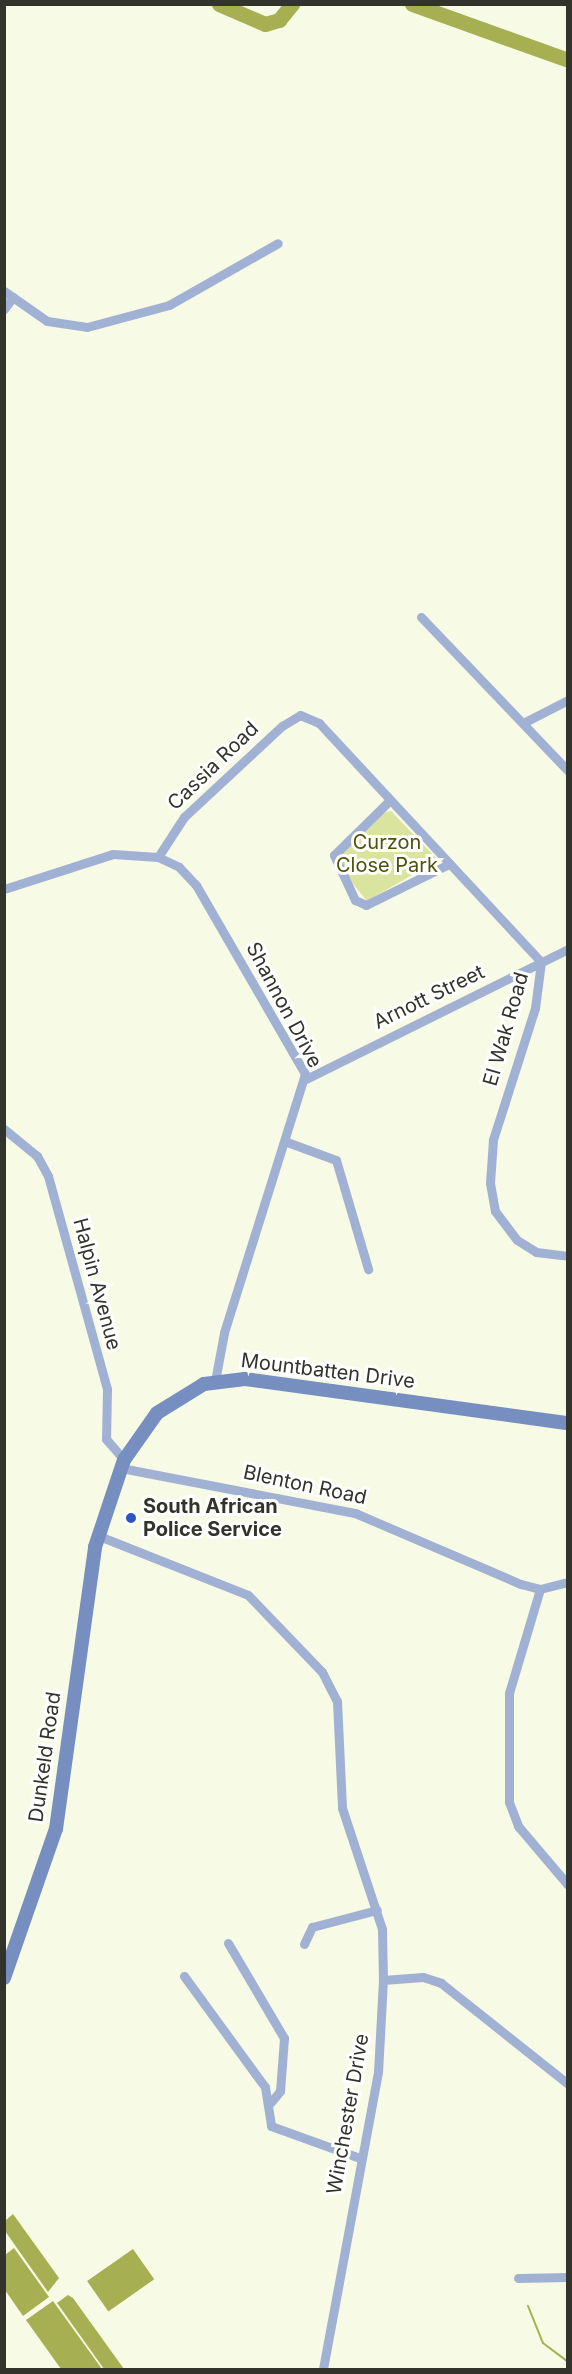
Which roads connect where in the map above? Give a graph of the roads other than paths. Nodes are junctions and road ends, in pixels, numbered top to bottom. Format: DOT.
graph roads {
  1 [pos="278,243"];
  2 [pos="4,291"];
  3 [pos="13,297"];
  4 [pos="4,309"];
  5 [pos="421,617"];
  6 [pos="567,699"];
  7 [pos="306,715"];
  8 [pos="523,723"];
  9 [pos="567,771"];
  10 [pos="389,801"];
  11 [pos="158,857"];
  12 [pos="449,864"];
  13 [pos="4,889"];
  14 [pos="567,949"];
  15 [pos="541,962"];
  16 [pos="306,1078"];
  17 [pos="4,1129"];
  18 [pos="287,1142"];
  19 [pos="567,1256"];
  20 [pos="368,1269"];
  21 [pos="215,1381"];
  22 [pos="567,1423"];
  23 [pos="122,1464"];
  24 [pos="99,1536"];
  25 [pos="567,1582"];
  26 [pos="540,1589"];
  27 [pos="567,1885"];
  28 [pos="377,1910"];
  29 [pos="228,1943"];
  30 [pos="304,1944"];
  31 [pos="184,1976"];
  32 [pos="4,1978"];
  33 [pos="383,1980"];
  34 [pos="567,2081"];
  35 [pos="271,2102"];
  36 [pos="360,2158"];
  37 [pos="567,2277"];
  38 [pos="518,2278"];
  39 [pos="323,2370"];
  1 -- 3 [label="street"];
  2 -- 3 [label="street"];
  3 -- 4 [label="street"];
  5 -- 8 [label="street"];
  6 -- 8 [label="street"];
  7 -- 10 [label="street, El Wak Road"];
  7 -- 11 [label="street, Cassia Road"];
  8 -- 9 [label="street"];
  10 -- 12 [label="street, El Wak Road"];
  10 -- 12 [label="street"];
  11 -- 13 [label="street, Shannon Drive"];
  11 -- 16 [label="street, Shannon Drive"];
  12 -- 15 [label="street, El Wak Road"];
  14 -- 15 [label="street, Arnott Street"];
  15 -- 16 [label="street, Arnott Street"];
  15 -- 19 [label="street, El Wak Road"];
  16 -- 18 [label="street, Shannon Drive"];
  17 -- 23 [label="street, Halpin Avenue"];
  18 -- 20 [label="street"];
  18 -- 21 [label="street, Shannon Drive"];
  21 -- 22 [label="main road, Mountbatten Drive"];
  21 -- 23 [label="main road, Mountbatten Drive"];
  23 -- 24 [label="main road, Mountbatten Drive"];
  23 -- 26 [label="street, Blenton Road"];
  24 -- 28 [label="street, Winchester Drive"];
  24 -- 32 [label="main road, Dunkeld Road"];
  25 -- 26 [label="street"];
  26 -- 27 [label="street"];
  28 -- 30 [label="street"];
  28 -- 33 [label="street, Winchester Drive"];
  29 -- 35 [label="street"];
  31 -- 35 [label="street"];
  33 -- 34 [label="street"];
  33 -- 36 [label="street, Winchester Drive"];
  35 -- 36 [label="street"];
  36 -- 39 [label="street, Winchester Drive"];
  37 -- 38 [label="street"];
}
